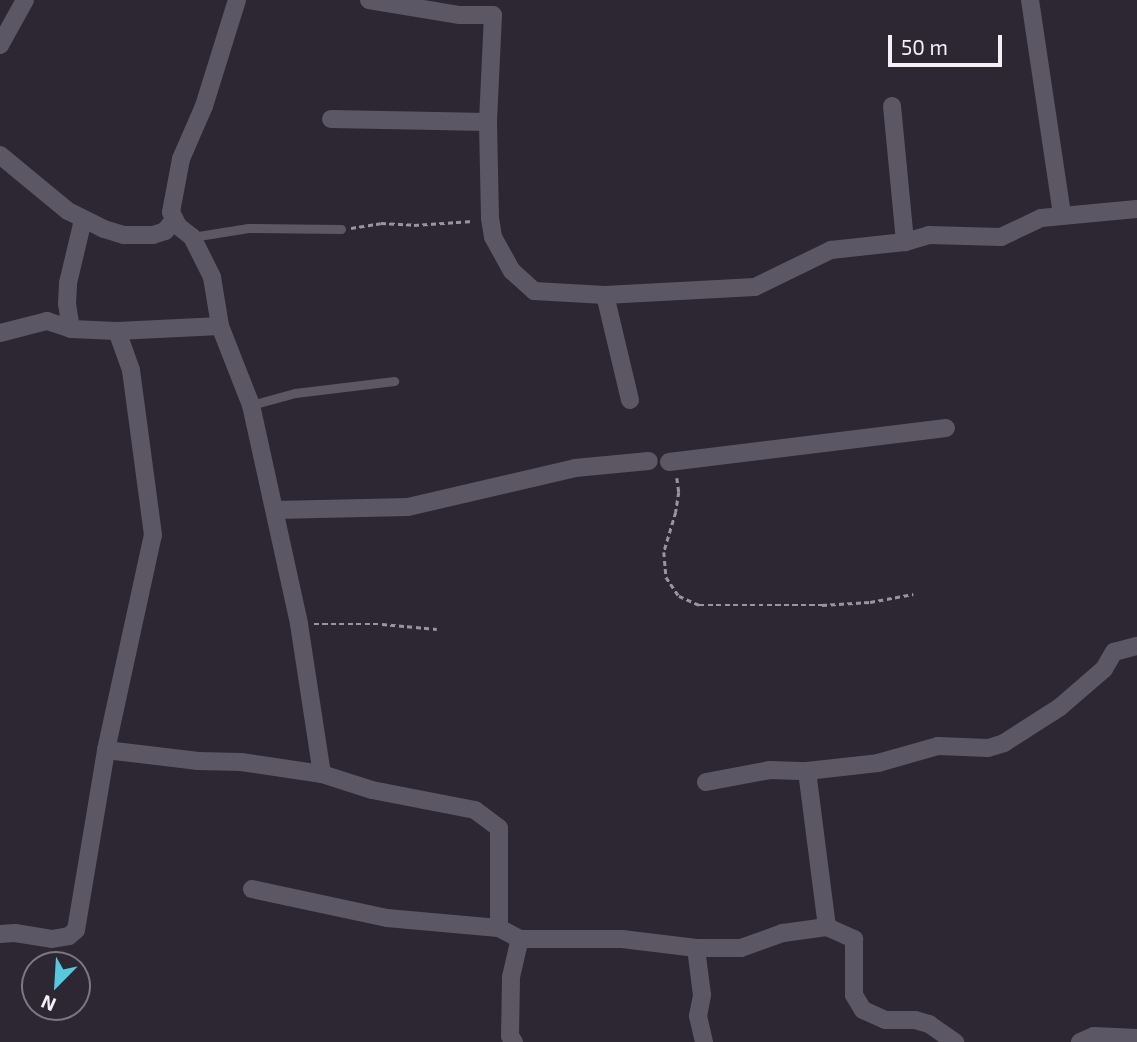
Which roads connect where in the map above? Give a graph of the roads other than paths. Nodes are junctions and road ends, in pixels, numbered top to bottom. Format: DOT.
graph roads {
  1 [pos="25,0"];
  2 [pos="237,0"];
  3 [pos="369,0"];
  4 [pos="1030,0"];
  5 [pos="494,7"];
  6 [pos="0,46"];
  7 [pos="892,106"];
  8 [pos="331,119"];
  9 [pos="488,122"];
  10 [pos="0,155"];
  11 [pos="1137,209"];
  12 [pos="1062,215"];
  13 [pos="83,220"];
  14 [pos="174,220"];
  15 [pos="341,229"];
  16 [pos="192,237"];
  17 [pos="905,242"];
  18 [pos="605,295"];
  19 [pos="219,326"];
  20 [pos="71,329"];
  21 [pos="117,331"];
  22 [pos="0,333"];
  23 [pos="394,381"];
  24 [pos="630,400"];
  25 [pos="251,405"];
  26 [pos="946,428"];
  27 [pos="649,461"];
  28 [pos="669,462"];
  29 [pos="275,510"];
  30 [pos="1137,646"];
  31 [pos="106,750"];
  32 [pos="807,771"];
  33 [pos="322,775"];
  34 [pos="706,782"];
  35 [pos="252,889"];
  36 [pos="827,927"];
  37 [pos="499,928"];
  38 [pos="0,934"];
  39 [pos="520,939"];
  40 [pos="696,948"];
  41 [pos="1137,1038"];
  42 [pos="514,1042"];
  43 [pos="704,1042"];
  44 [pos="955,1042"];
  45 [pos="1080,1042"];
  1 -- 6 [label="street"];
  2 -- 14 [label="street"];
  3 -- 5 [label="street"];
  4 -- 12 [label="street"];
  5 -- 9 [label="street"];
  7 -- 17 [label="street"];
  8 -- 9 [label="street"];
  9 -- 18 [label="street"];
  10 -- 13 [label="street"];
  11 -- 12 [label="street"];
  12 -- 17 [label="street"];
  13 -- 14 [label="street"];
  13 -- 20 [label="street"];
  14 -- 16 [label="street"];
  15 -- 16 [label="lane"];
  16 -- 19 [label="street"];
  17 -- 18 [label="street"];
  18 -- 24 [label="street"];
  19 -- 21 [label="street"];
  19 -- 25 [label="street"];
  20 -- 21 [label="street"];
  20 -- 22 [label="street"];
  21 -- 31 [label="street"];
  23 -- 25 [label="lane"];
  25 -- 29 [label="street"];
  26 -- 28 [label="street"];
  27 -- 29 [label="street"];
  29 -- 33 [label="street"];
  30 -- 32 [label="street"];
  31 -- 33 [label="street"];
  31 -- 38 [label="street"];
  32 -- 34 [label="street"];
  32 -- 36 [label="street"];
  33 -- 37 [label="street"];
  35 -- 37 [label="street"];
  36 -- 40 [label="street"];
  36 -- 44 [label="street"];
  37 -- 39 [label="street"];
  39 -- 40 [label="street"];
  39 -- 42 [label="street"];
  40 -- 43 [label="street"];
  41 -- 45 [label="street"];
}
